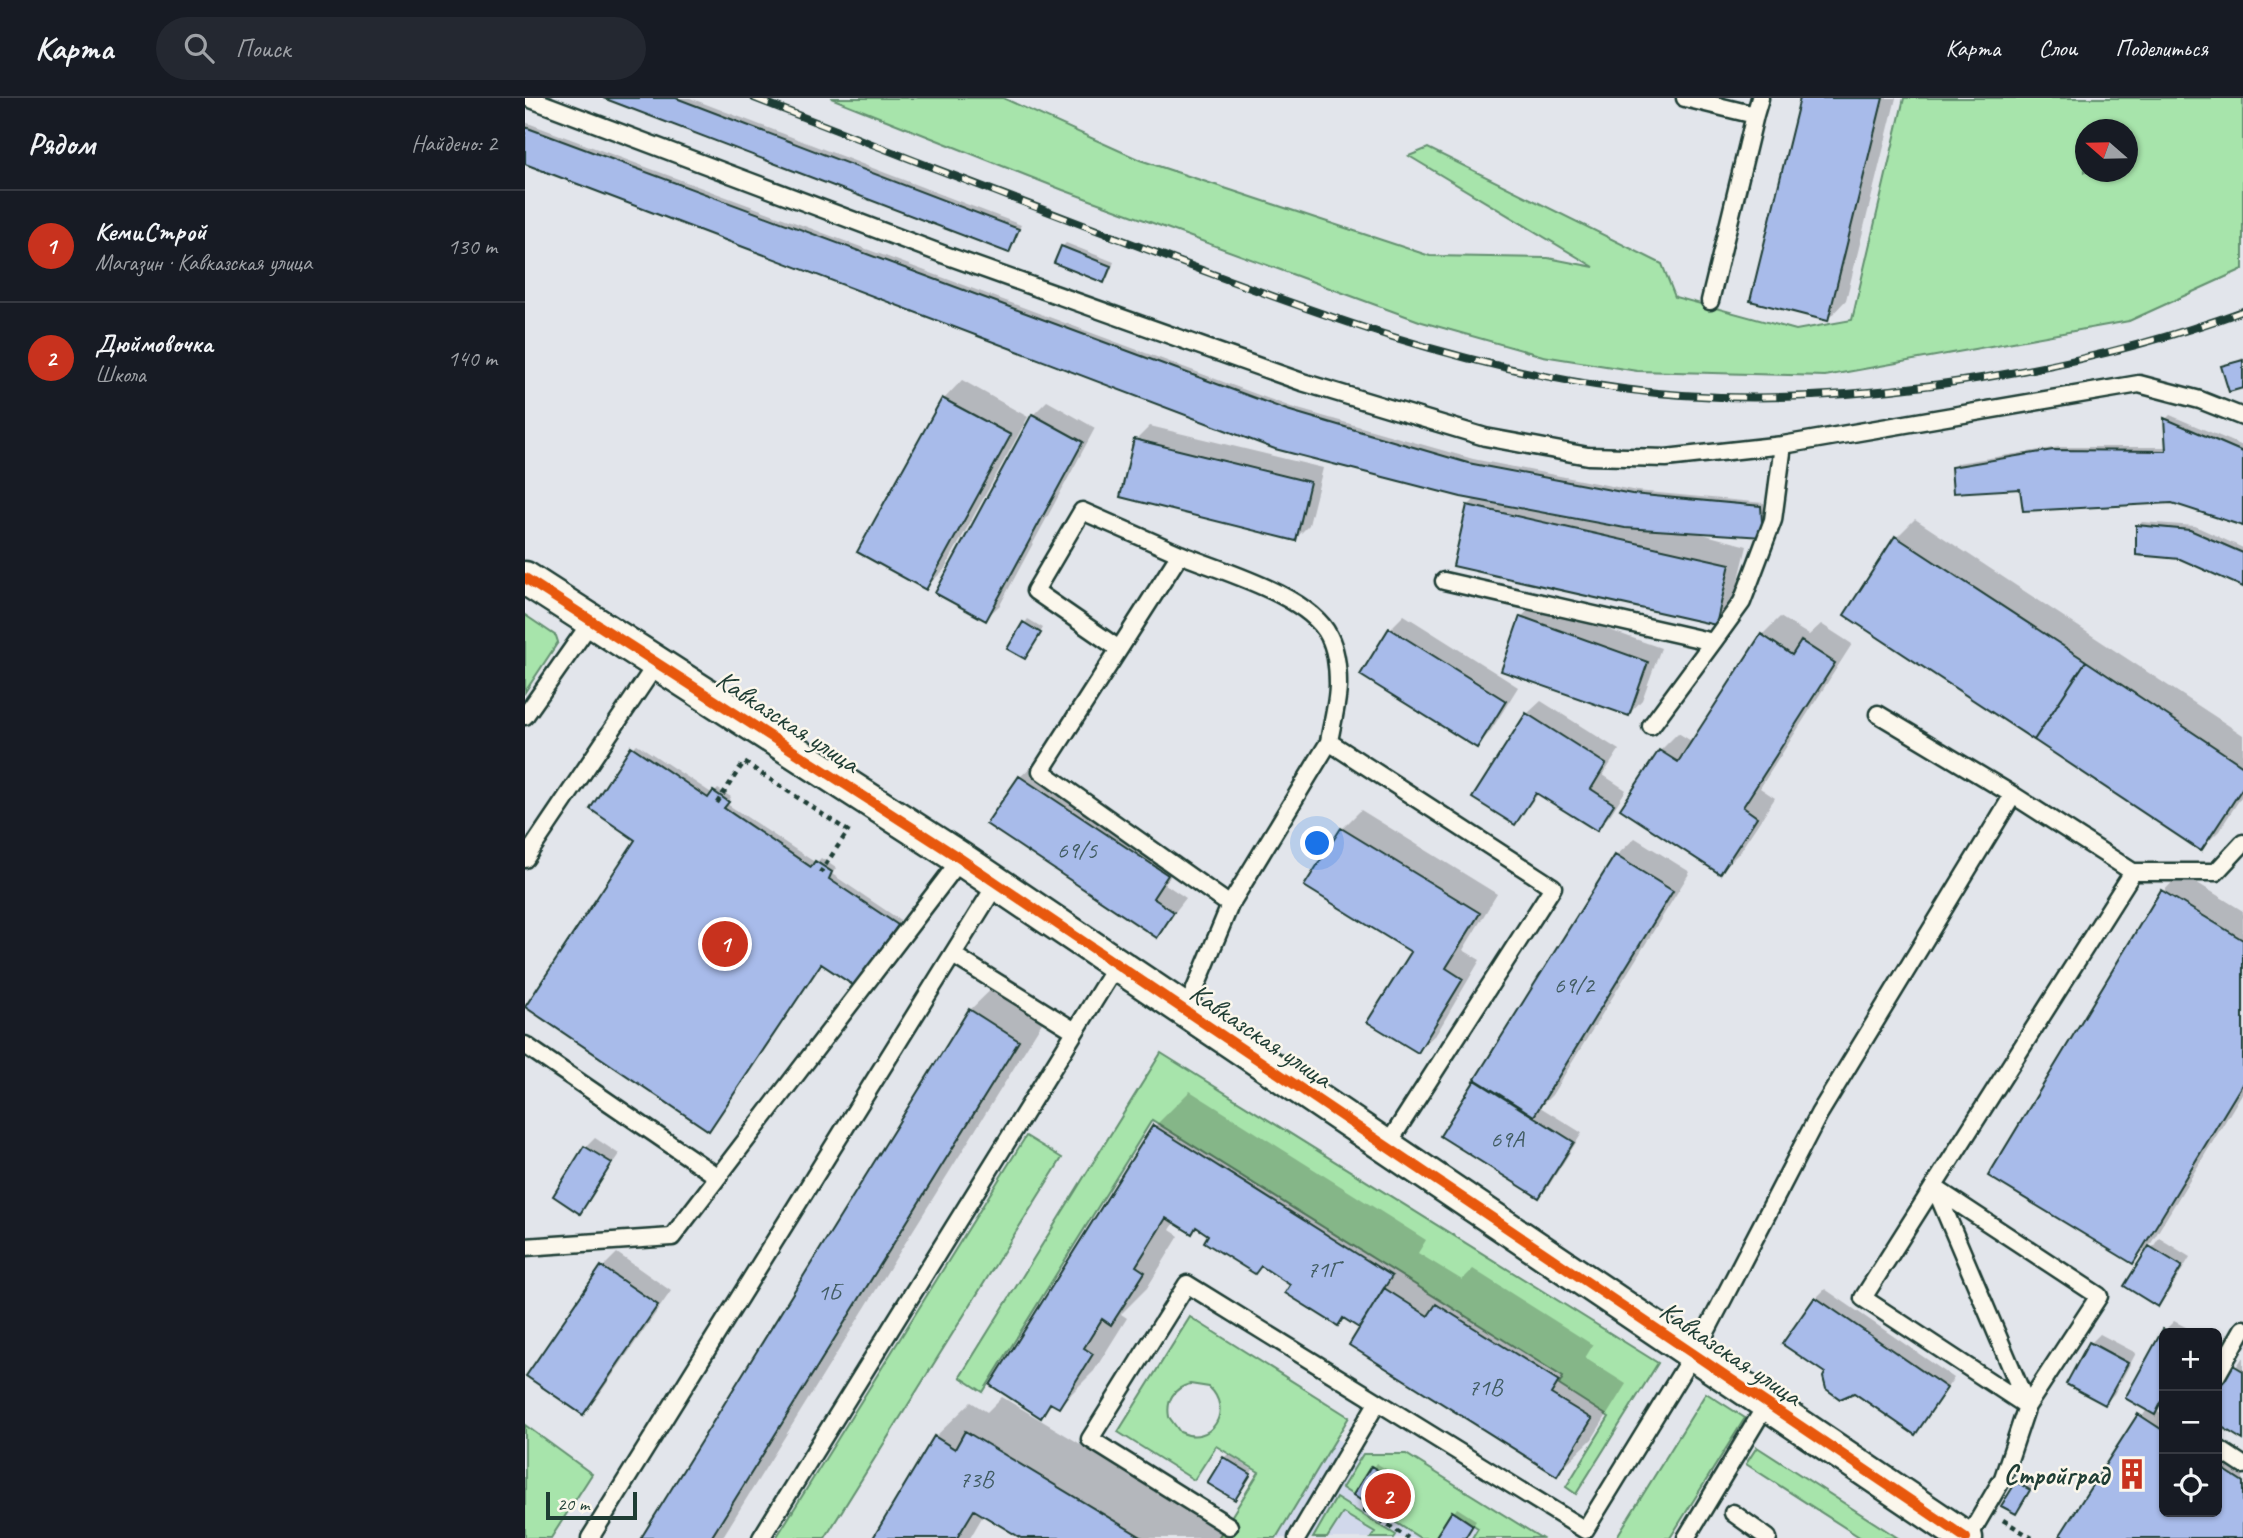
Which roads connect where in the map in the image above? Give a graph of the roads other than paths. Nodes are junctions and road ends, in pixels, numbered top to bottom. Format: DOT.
graph roads {
  1 [pos="528,98"];
  2 [pos="1685,98"];
  3 [pos="1760,98"];
  4 [pos="1755,115"];
  5 [pos="1710,301"];
  6 [pos="2243,417"];
  7 [pos="1783,445"];
  8 [pos="1180,554"];
  9 [pos="525,578"];
  10 [pos="1444,581"];
  11 [pos="591,622"];
  12 [pos="1713,642"];
  13 [pos="1119,649"];
  14 [pos="657,663"];
  15 [pos="1878,714"];
  16 [pos="525,716"];
  17 [pos="1651,726"];
  18 [pos="1329,742"];
  19 [pos="2013,795"];
  20 [pos="2243,842"];
  21 [pos="525,859"];
  22 [pos="961,859"];
  23 [pos="2133,872"];
  24 [pos="997,883"];
  25 [pos="1230,905"];
  26 [pos="953,955"];
  27 [pos="1117,964"];
  28 [pos="1186,1011"];
  29 [pos="1075,1031"];
  30 [pos="525,1045"];
  31 [pos="1386,1147"];
  32 [pos="718,1177"];
  33 [pos="1935,1188"];
  34 [pos="525,1247"];
  35 [pos="2243,1329"];
  36 [pos="2237,1352"];
  37 [pos="1693,1354"];
  38 [pos="2222,1369"];
  39 [pos="1377,1402"];
  40 [pos="1766,1405"];
  41 [pos="2027,1406"];
  42 [pos="2222,1451"];
  43 [pos="2243,1465"];
  44 [pos="1733,1513"];
  45 [pos="1229,1526"];
  46 [pos="590,1538"];
  47 [pos="761,1538"];
  48 [pos="1297,1538"];
  49 [pos="1686,1538"];
  50 [pos="1768,1538"];
  51 [pos="1967,1538"];
  1 -- 7 [label="lane"];
  2 -- 4 [label="lane"];
  3 -- 4 [label="lane"];
  4 -- 5 [label="lane"];
  6 -- 7 [label="lane"];
  7 -- 12 [label="lane"];
  8 -- 13 [label="lane"];
  8 -- 13 [label="lane"];
  8 -- 18 [label="lane"];
  9 -- 11 [label="street, Кавказская улица"];
  10 -- 12 [label="lane"];
  11 -- 14 [label="street, Кавказская улица"];
  11 -- 16 [label="lane"];
  12 -- 17 [label="lane"];
  13 -- 25 [label="lane"];
  14 -- 21 [label="lane"];
  14 -- 22 [label="street, Кавказская улица"];
  15 -- 19 [label="lane"];
  18 -- 25 [label="lane"];
  18 -- 31 [label="lane"];
  19 -- 23 [label="lane"];
  19 -- 37 [label="lane"];
  20 -- 23 [label="lane"];
  22 -- 24 [label="street, Кавказская улица"];
  22 -- 32 [label="lane"];
  23 -- 33 [label="lane"];
  24 -- 26 [label="lane"];
  24 -- 27 [label="street, Кавказская улица"];
  25 -- 28 [label="lane"];
  26 -- 29 [label="lane"];
  26 -- 46 [label="lane"];
  27 -- 28 [label="street, Кавказская улица"];
  27 -- 29 [label="lane"];
  28 -- 31 [label="street, Кавказская улица"];
  29 -- 47 [label="lane"];
  30 -- 32 [label="lane"];
  31 -- 37 [label="street, Кавказская улица"];
  32 -- 34 [label="lane"];
  33 -- 41 [label="lane"];
  33 -- 41 [label="lane"];
  33 -- 41 [label="lane"];
  35 -- 36 [label="lane"];
  36 -- 38 [label="lane"];
  37 -- 39 [label="lane"];
  37 -- 40 [label="street, Кавказская улица"];
  39 -- 45 [label="lane"];
  39 -- 48 [label="lane"];
  40 -- 49 [label="lane"];
  40 -- 51 [label="street, Кавказская улица"];
  41 -- 51 [label="lane"];
  42 -- 43 [label="lane"];
  44 -- 50 [label="lane"];
}
